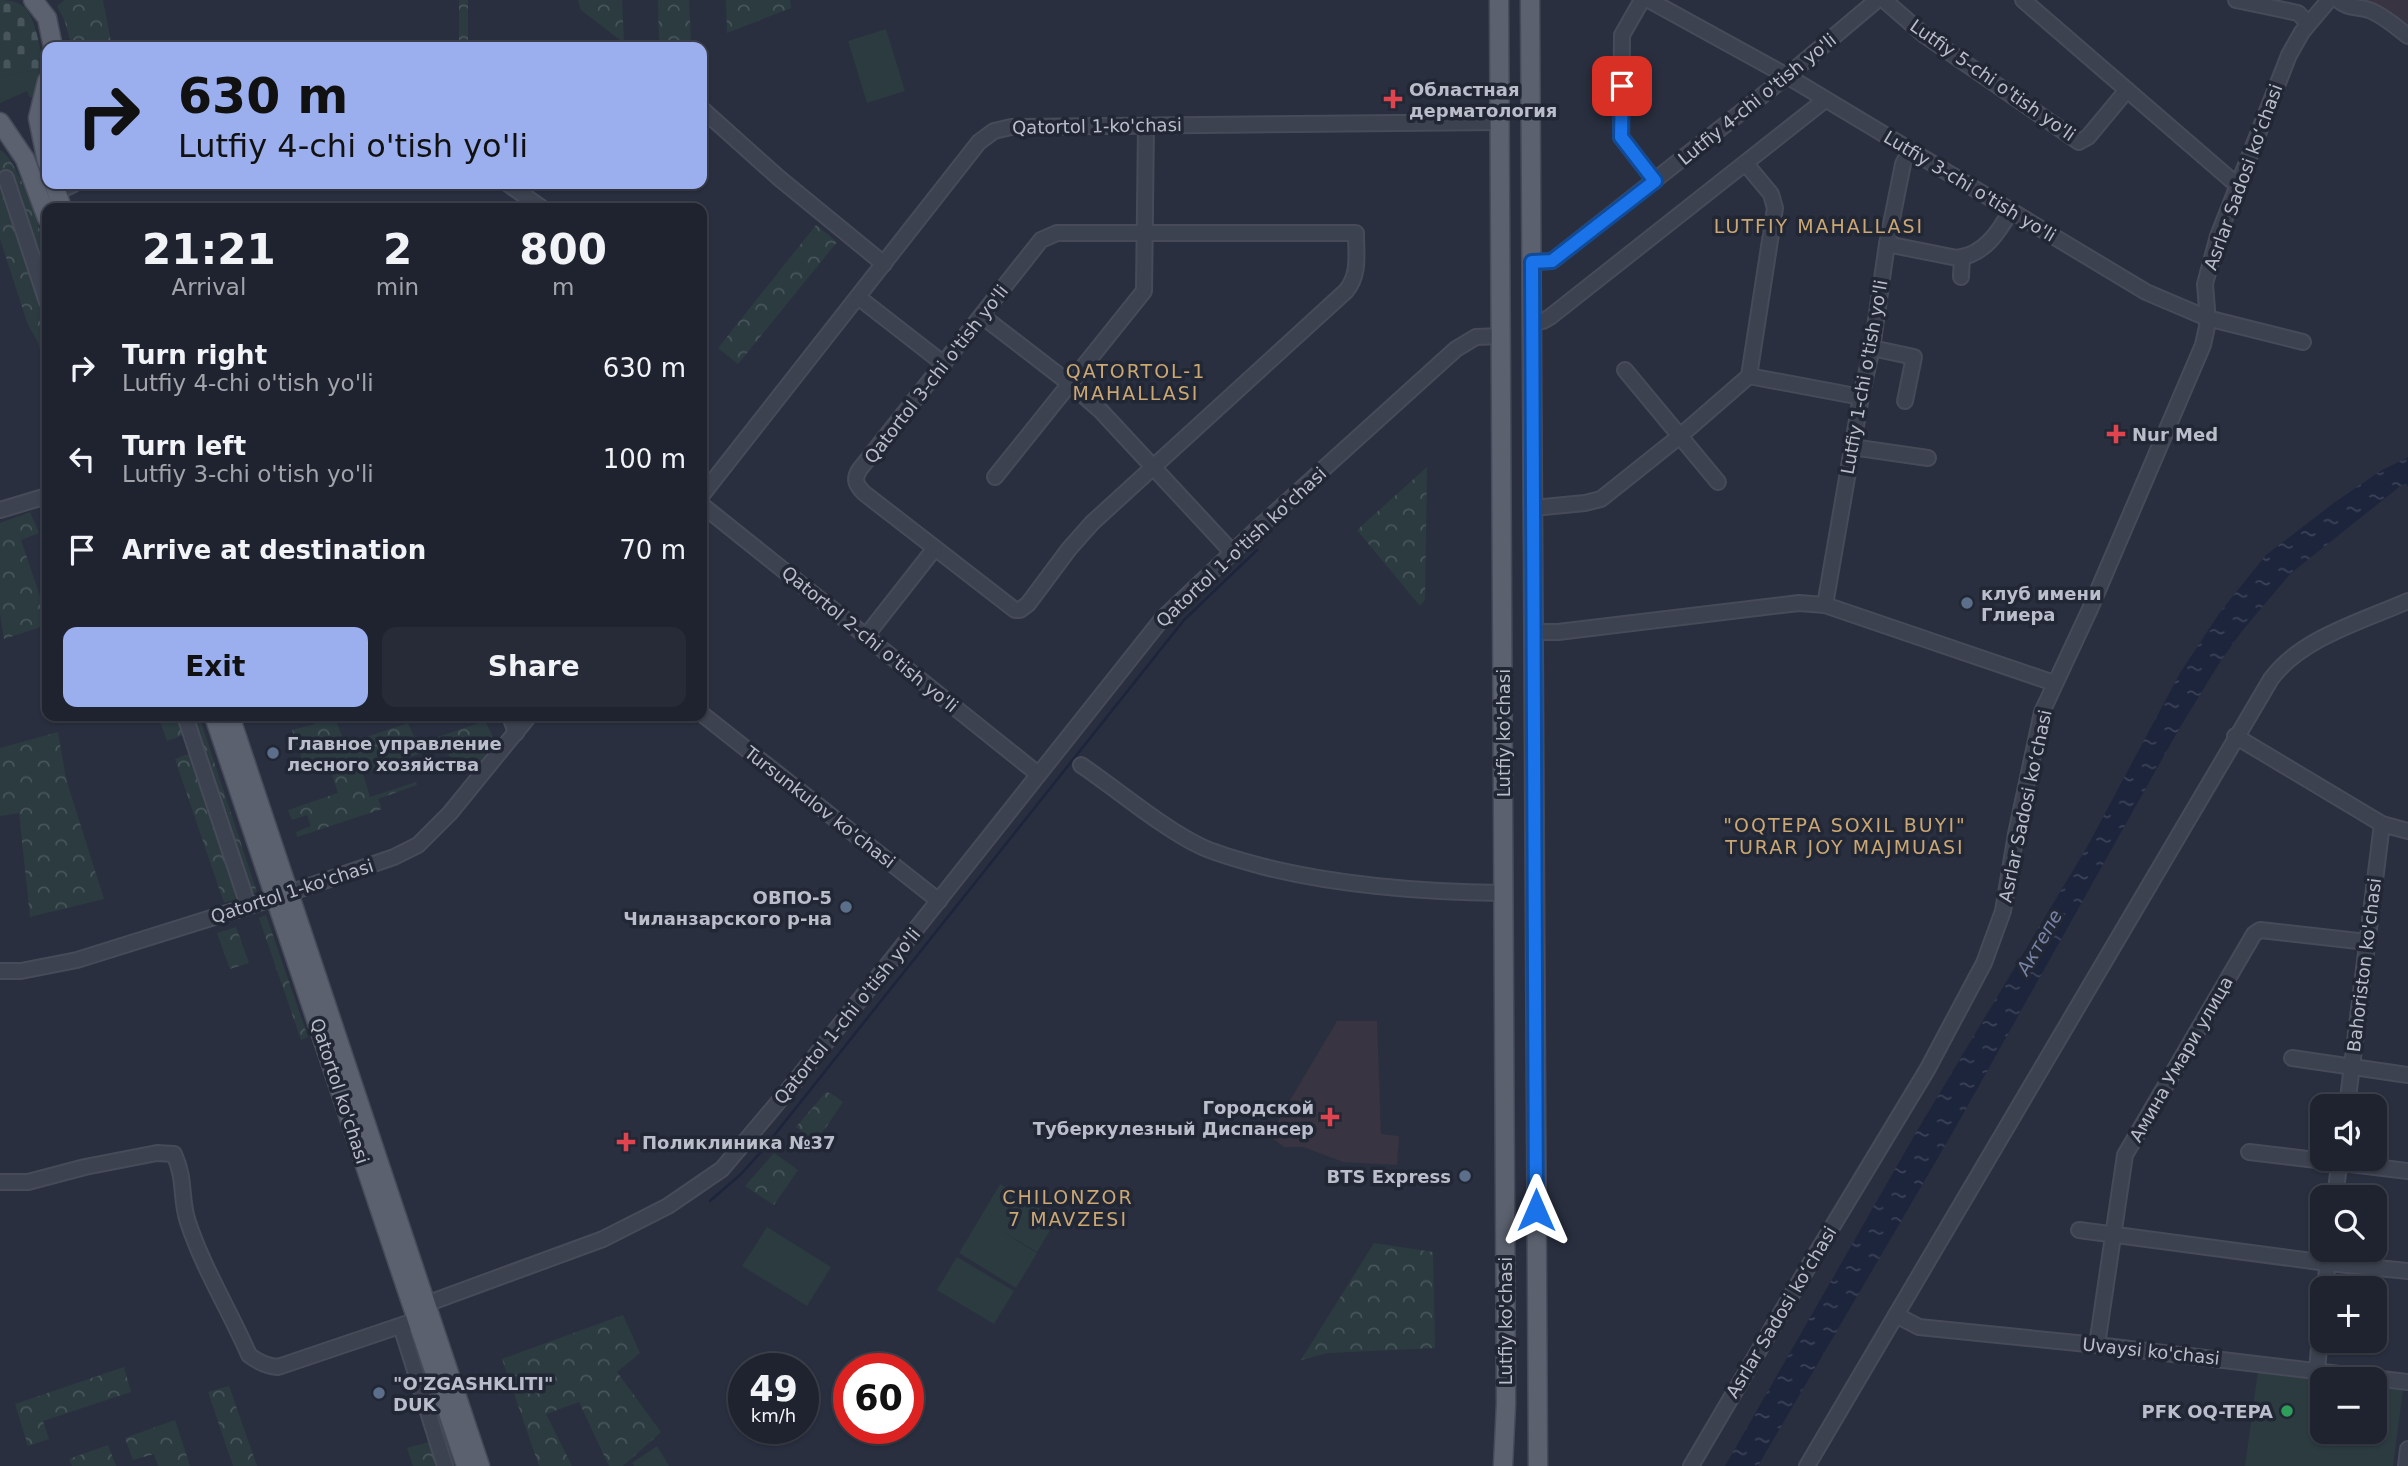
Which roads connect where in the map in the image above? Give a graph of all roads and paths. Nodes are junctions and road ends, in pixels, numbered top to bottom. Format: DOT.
graph roads {
  1 [pos="33,0"];
  2 [pos="1499,0"];
  3 [pos="1530,0"];
  4 [pos="1642,0"];
  5 [pos="1649,0"];
  6 [pos="1877,0"];
  7 [pos="1884,0"];
  8 [pos="2023,0"];
  9 [pos="2236,0"];
  10 [pos="2329,0"];
  11 [pos="2338,0"];
  12 [pos="2308,23"];
  13 [pos="1499,30"];
  14 [pos="1531,30"];
  15 [pos="2408,36"];
  16 [pos="52,42"];
  17 [pos="1787,76"];
  18 [pos="2127,90"];
  19 [pos="42,99"];
  20 [pos="1825,100"];
  21 [pos="40,106"];
  22 [pos="707,113"];
  23 [pos="0,122"];
  24 [pos="1500,122"];
  25 [pos="1146,125"];
  26 [pos="42,142"];
  27 [pos="1910,151"];
  28 [pos="1746,164"];
  29 [pos="6,178"];
  30 [pos="1655,181"];
  31 [pos="2237,185"];
  32 [pos="515,189"];
  33 [pos="535,203"];
  34 [pos="42,204"];
  35 [pos="2011,210"];
  36 [pos="1145,234"];
  37 [pos="1887,244"];
  38 [pos="1962,257"];
  39 [pos="1532,262"];
  40 [pos="884,264"];
  41 [pos="1961,277"];
  42 [pos="42,287"];
  43 [pos="858,297"];
  44 [pos="982,316"];
  45 [pos="2207,318"];
  46 [pos="1532,323"];
  47 [pos="1501,336"];
  48 [pos="2303,342"];
  49 [pos="1872,348"];
  50 [pos="944,363"];
  51 [pos="1625,370"];
  52 [pos="1749,376"];
  53 [pos="1069,383"];
  54 [pos="1861,397"];
  55 [pos="1905,401"];
  56 [pos="1680,436"];
  57 [pos="1852,447"];
  58 [pos="1928,458"];
  59 [pos="1153,466"];
  60 [pos="995,477"];
  61 [pos="1718,482"];
  62 [pos="707,489"];
  63 [pos="42,497"];
  64 [pos="1533,508"];
  65 [pos="707,509"];
  66 [pos="0,510"];
  67 [pos="934,548"];
  68 [pos="1232,552"];
  69 [pos="2408,601"];
  70 [pos="1825,605"];
  71 [pos="1533,632"];
  72 [pos="866,636"];
  73 [pos="2054,683"];
  74 [pos="707,718"];
  75 [pos="187,721"];
  76 [pos="216,721"];
  77 [pos="231,721"];
  78 [pos="512,721"];
  79 [pos="525,721"];
  80 [pos="516,733"];
  81 [pos="2235,736"];
  82 [pos="1082,765"];
  83 [pos="1038,774"];
  84 [pos="2382,824"];
  85 [pos="2408,831"];
  86 [pos="282,895"];
  87 [pos="246,896"];
  88 [pos="1503,900"];
  89 [pos="939,901"];
  90 [pos="1535,904"];
  91 [pos="2367,942"];
  92 [pos="0,971"];
  93 [pos="1504,990"];
  94 [pos="1535,991"];
  95 [pos="2292,1058"];
  96 [pos="2352,1067"];
  97 [pos="2408,1075"];
  98 [pos="2349,1094"];
  99 [pos="2249,1152"];
  100 [pos="2310,1158"];
  101 [pos="2387,1168"];
  102 [pos="2408,1171"];
  103 [pos="0,1182"];
  104 [pos="2079,1230"];
  105 [pos="2114,1236"];
  106 [pos="2310,1254"];
  107 [pos="2360,1262"];
  108 [pos="2408,1271"];
  109 [pos="417,1315"];
  110 [pos="1896,1315"];
  111 [pos="2097,1345"];
  112 [pos="2310,1369"];
  113 [pos="2387,1379"];
  114 [pos="2408,1382"];
  115 [pos="2408,1448"];
  116 [pos="446,1466"];
  117 [pos="466,1466"];
  118 [pos="480,1466"];
  119 [pos="1503,1466"];
  120 [pos="1538,1466"];
  121 [pos="1691,1466"];
  122 [pos="1807,1466"];
  123 [pos="2406,1466"];
  1 -- 16 [label="main road"];
  2 -- 13 [label="main road, Lutfiy ko'chasi"];
  3 -- 14 [label="main road, Lutfiy ko'chasi"];
  4 -- 30 [label="street"];
  5 -- 17 [label="street, Lutfiy 3-chi o'tish yo'li"];
  6 -- 17 [label="street, Lutfiy 4-chi o'tish yo'li"];
  7 -- 18 [label="street, Lutfiy 5-chi o'tish yo'li"];
  8 -- 18 [label="street"];
  9 -- 12 [label="street"];
  10 -- 12 [label="street, Asrlar Sadosi ko‘chasi"];
  11 -- 15 [label="street"];
  12 -- 31 [label="street, Asrlar Sadosi ko‘chasi"];
  13 -- 14 [label="main road"];
  13 -- 24 [label="main road, Lutfiy ko'chasi"];
  14 -- 39 [label="main road, Lutfiy ko'chasi"];
  17 -- 20 [label="street, Lutfiy 3-chi o'tish yo'li"];
  17 -- 30 [label="street, Lutfiy 4-chi o'tish yo'li"];
  18 -- 31 [label="street"];
  19 -- 21 [label="main road"];
  20 -- 27 [label="street, Lutfiy 3-chi o'tish yo'li"];
  20 -- 28 [label="street"];
  21 -- 23 [label="main road"];
  21 -- 26 [label="main road"];
  22 -- 40 [label="street"];
  23 -- 34 [label="main road"];
  24 -- 25 [label="street, Qatortol 1-ko'chasi"];
  24 -- 47 [label="main road, Lutfiy ko'chasi"];
  25 -- 36 [label="street"];
  25 -- 40 [label="street, Qatortol 1-ko'chasi"];
  27 -- 35 [label="street, Lutfiy 3-chi o'tish yo'li"];
  27 -- 37 [label="street, Lutfiy 1-chi o'tish yo'li"];
  28 -- 46 [label="street"];
  28 -- 52 [label="street"];
  29 -- 42 [label="street"];
  30 -- 39 [label="street, Lutfiy 4-chi o'tish yo'li"];
  31 -- 45 [label="street, Asrlar Sadosi ko‘chasi"];
  32 -- 33 [label="street"];
  35 -- 38 [label="street"];
  35 -- 45 [label="street, Lutfiy 3-chi o'tish yo'li"];
  36 -- 44 [label="street, Qatortol 3-chi o'tish yo'li"];
  36 -- 53 [label="street"];
  36 -- 59 [label="street, Qatortol 3-chi o'tish yo'li"];
  37 -- 38 [label="street"];
  37 -- 49 [label="street, Lutfiy 1-chi o'tish yo'li"];
  38 -- 41 [label="street"];
  39 -- 46 [label="main road, Lutfiy ko'chasi"];
  40 -- 43 [label="street, Qatortol 1-ko'chasi"];
  43 -- 50 [label="street"];
  43 -- 62 [label="street, Qatortol 1-ko'chasi"];
  44 -- 50 [label="street, Qatortol 3-chi o'tish yo'li"];
  44 -- 53 [label="street"];
  45 -- 48 [label="street, Lutfiy 3-chi o'tish yo'li"];
  45 -- 73 [label="street, Asrlar Sadosi ko‘chasi"];
  46 -- 64 [label="main road, Lutfiy ko'chasi"];
  47 -- 68 [label="street, Qatortol 1-o'tish ko'chasi"];
  47 -- 88 [label="main road, Lutfiy ko'chasi"];
  49 -- 54 [label="street, Lutfiy 1-chi o'tish yo'li"];
  49 -- 55 [label="street"];
  50 -- 67 [label="street, Qatortol 3-chi o'tish yo'li"];
  51 -- 56 [label="street"];
  52 -- 54 [label="street"];
  52 -- 56 [label="street"];
  53 -- 59 [label="street"];
  53 -- 60 [label="street"];
  54 -- 57 [label="street, Lutfiy 1-chi o'tish yo'li"];
  56 -- 61 [label="street"];
  56 -- 64 [label="street"];
  57 -- 58 [label="street"];
  57 -- 70 [label="street, Lutfiy 1-chi o'tish yo'li"];
  59 -- 67 [label="street, Qatortol 3-chi o'tish yo'li"];
  59 -- 68 [label="street"];
  63 -- 66 [label="street"];
  64 -- 71 [label="main road, Lutfiy ko'chasi"];
  65 -- 72 [label="street, Qatortol 2-chi o'tish yo'li"];
  67 -- 72 [label="street"];
  68 -- 83 [label="street, Qatortol 1-o'tish ko'chasi"];
  69 -- 81 [label="street"];
  70 -- 71 [label="street"];
  70 -- 73 [label="street"];
  71 -- 90 [label="main road, Lutfiy ko'chasi"];
  72 -- 83 [label="street, Qatortol 2-chi o'tish yo'li"];
  73 -- 121 [label="street, Asrlar Sadosi ko‘chasi"];
  74 -- 89 [label="street, Tursunkulov ko'chasi"];
  75 -- 87 [label="street"];
  76 -- 86 [label="main road, Qatortol ko'chasi"];
  77 -- 86 [label="main road, Qatortol ko'chasi"];
  78 -- 80 [label="street"];
  79 -- 80 [label="street, Qatortol 1-ko'chasi"];
  80 -- 86 [label="street, Qatortol 1-ko'chasi"];
  81 -- 84 [label="street"];
  81 -- 110 [label="street"];
  82 -- 88 [label="street"];
  83 -- 89 [label="street, Qatortol 1-o'tish ko'chasi"];
  84 -- 85 [label="street"];
  84 -- 91 [label="street, Bahoriston ko'chasi"];
  86 -- 92 [label="street, Qatortol 1-ko'chasi"];
  86 -- 109 [label="main road, Qatortol ko'chasi"];
  88 -- 90 [label="main road"];
  88 -- 93 [label="main road, Lutfiy ko'chasi"];
  89 -- 109 [label="street, Qatortol 1-chi o'tish yo'li"];
  90 -- 94 [label="main road, Lutfiy ko'chasi"];
  91 -- 96 [label="street, Bahoriston ko'chasi"];
  91 -- 105 [label="street, Амина Умари улица"];
  93 -- 94 [label="main road"];
  93 -- 119 [label="main road, Lutfiy ko'chasi"];
  94 -- 120 [label="main road, Lutfiy ko'chasi"];
  95 -- 96 [label="street"];
  96 -- 97 [label="street"];
  96 -- 98 [label="street, Bahoriston ko'chasi"];
  99 -- 100 [label="street"];
  101 -- 102 [label="street"];
  103 -- 109 [label="street, Qatortol 1-chi o'tish yo'li"];
  104 -- 105 [label="street"];
  105 -- 106 [label="street"];
  105 -- 111 [label="street, Амина Умари улица"];
  107 -- 108 [label="street"];
  109 -- 116 [label="street"];
  109 -- 117 [label="main road, Qatortol ko'chasi"];
  109 -- 118 [label="main road, Qatortol ko'chasi"];
  110 -- 111 [label="street, Uvaysi ko'chasi"];
  110 -- 122 [label="street"];
  111 -- 112 [label="street, Uvaysi ko'chasi"];
  113 -- 114 [label="street, Uvaysi ko'chasi"];
  115 -- 123 [label="street"];
}
